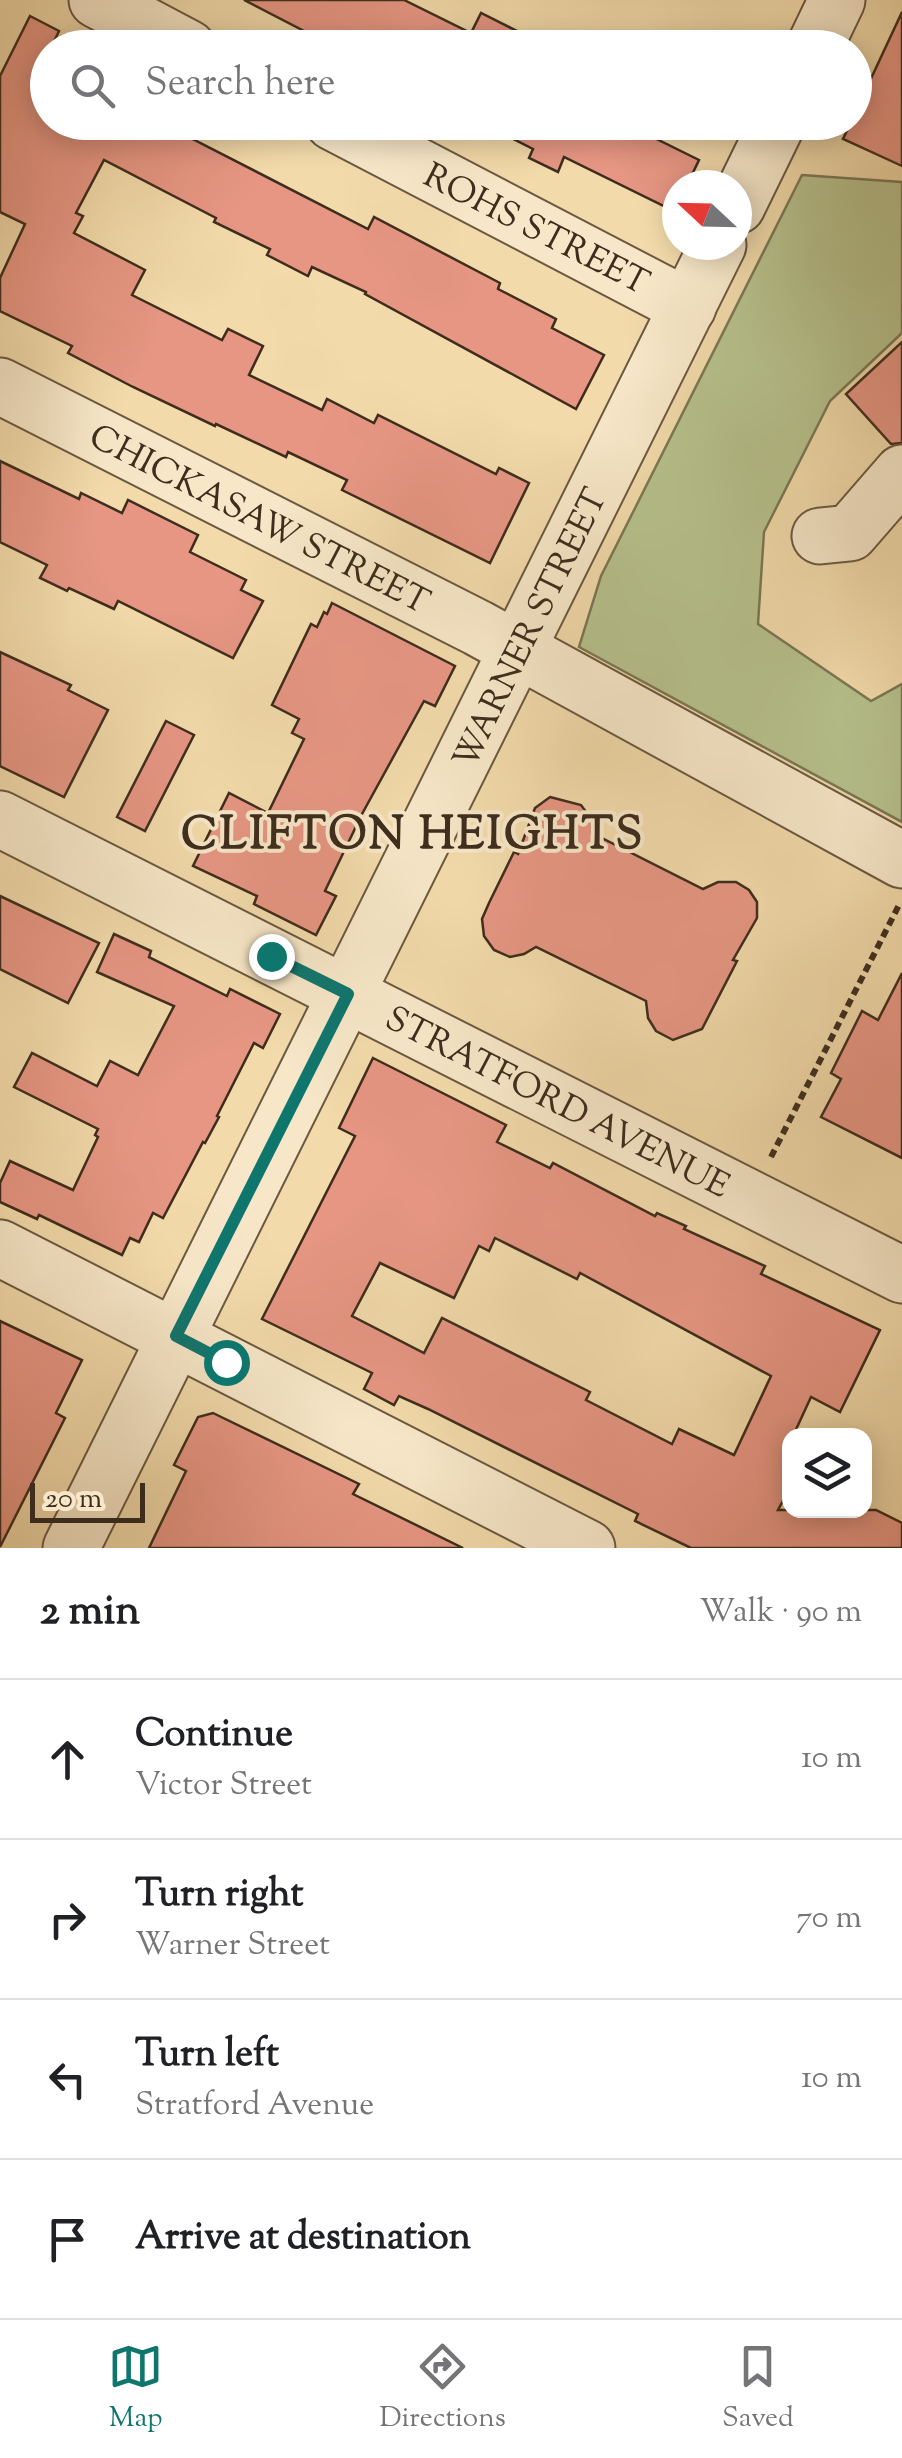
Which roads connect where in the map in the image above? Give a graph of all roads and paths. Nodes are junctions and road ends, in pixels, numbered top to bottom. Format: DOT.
graph roads {
  1 [pos="97,0"];
  2 [pos="838,0"];
  3 [pos="154,30"];
  4 [pos="823,30"];
  5 [pos="368,140"];
  6 [pos="769,140"];
  7 [pos="752,175"];
  8 [pos="711,260"];
  9 [pos="688,307"];
  10 [pos="0,386"];
  11 [pos="902,473"];
  12 [pos="820,536"];
  13 [pos="519,651"];
  14 [pos="0,819"];
  15 [pos="902,860"];
  16 [pos="902,900"];
  17 [pos="348,994"];
  18 [pos="750,1198"];
  19 [pos="0,1248"];
  20 [pos="902,1275"];
  21 [pos="176,1336"];
  22 [pos="72,1548"];
  23 [pos="587,1548"];
  1 -- 3 [label="street"];
  2 -- 4 [label="street"];
  5 -- 9 [label="street, ROHS STREET"];
  6 -- 7 [label="street"];
  8 -- 9 [label="street, WARNER STREET"];
  9 -- 13 [label="street, WARNER STREET"];
  10 -- 13 [label="street, CHICKASAW STREET"];
  11 -- 12 [label="street"];
  13 -- 15 [label="street, CHICKASAW STREET"];
  13 -- 17 [label="street, WARNER STREET"];
  14 -- 17 [label="street, STRATFORD AVENUE"];
  16 -- 18 [label="path"];
  17 -- 18 [label="street, STRATFORD AVENUE"];
  17 -- 21 [label="street, WARNER STREET"];
  18 -- 20 [label="street, STRATFORD AVENUE"];
  19 -- 21 [label="street"];
  21 -- 22 [label="street, WARNER STREET"];
  21 -- 23 [label="street"];
}
